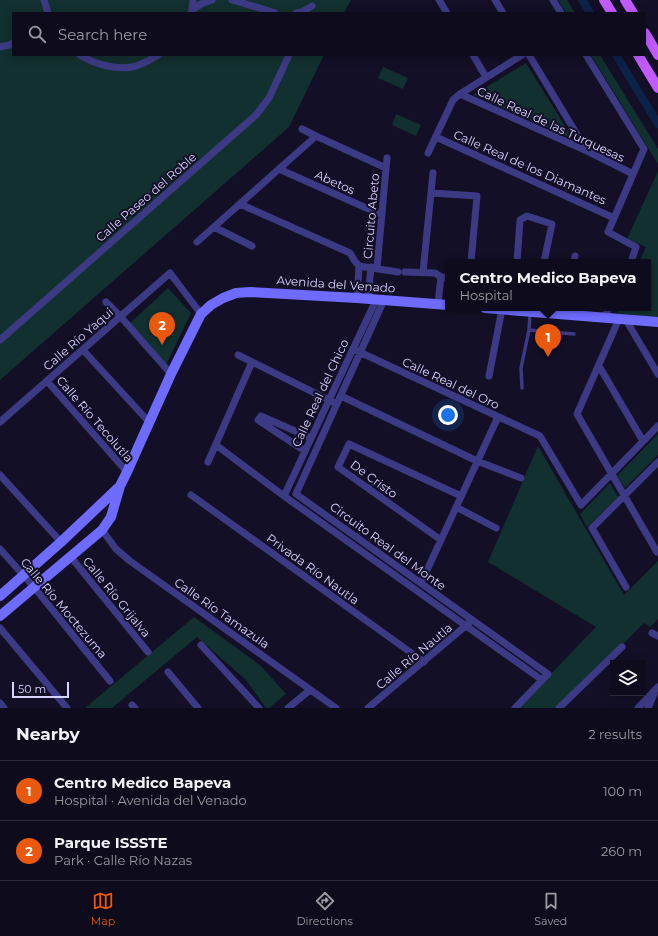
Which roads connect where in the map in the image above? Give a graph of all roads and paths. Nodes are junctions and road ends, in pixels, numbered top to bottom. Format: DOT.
graph roads {
  1 [pos="44,0"];
  2 [pos="193,0"];
  3 [pos="212,0"];
  4 [pos="232,0"];
  5 [pos="439,0"];
  6 [pos="495,0"];
  7 [pos="553,0"];
  8 [pos="604,0"];
  9 [pos="625,0"];
  10 [pos="312,6"];
  11 [pos="46,12"];
  12 [pos="192,12"];
  13 [pos="272,12"];
  14 [pos="302,12"];
  15 [pos="446,12"];
  16 [pos="502,12"];
  17 [pos="559,12"];
  18 [pos="611,12"];
  19 [pos="632,12"];
  20 [pos="646,35"];
  21 [pos="12,44"];
  22 [pos="0,47"];
  23 [pos="658,55"];
  24 [pos="82,56"];
  25 [pos="157,56"];
  26 [pos="289,56"];
  27 [pos="474,56"];
  28 [pos="520,56"];
  29 [pos="530,56"];
  30 [pos="587,56"];
  31 [pos="639,56"];
  32 [pos="486,77"];
  33 [pos="658,88"];
  34 [pos="460,94"];
  35 [pos="302,129"];
  36 [pos="316,136"];
  37 [pos="436,137"];
  38 [pos="587,151"];
  39 [pos="428,153"];
  40 [pos="387,158"];
  41 [pos="386,168"];
  42 [pos="279,169"];
  43 [pos="433,173"];
  44 [pos="634,174"];
  45 [pos="431,193"];
  46 [pos="240,204"];
  47 [pos="382,216"];
  48 [pos="614,218"];
  49 [pos="214,227"];
  50 [pos="197,242"];
  51 [pos="252,246"];
  52 [pos="471,259"];
  53 [pos="516,259"];
  54 [pos="545,259"];
  55 [pos="633,259"];
  56 [pos="359,266"];
  57 [pos="374,268"];
  58 [pos="423,272"];
  59 [pos="444,278"];
  60 [pos="357,298"];
  61 [pos="376,300"];
  62 [pos="106,302"];
  63 [pos="443,305"];
  64 [pos="502,311"];
  65 [pos="526,311"];
  66 [pos="564,311"];
  67 [pos="608,311"];
  68 [pos="201,314"];
  69 [pos="120,316"];
  70 [pos="604,318"];
  71 [pos="623,320"];
  72 [pos="658,322"];
  73 [pos="529,330"];
  74 [pos="574,334"];
  75 [pos="0,340"];
  76 [pos="353,349"];
  77 [pos="83,350"];
  78 [pos="361,353"];
  79 [pos="238,355"];
  80 [pos="252,362"];
  81 [pos="599,366"];
  82 [pos="171,374"];
  83 [pos="658,374"];
  84 [pos="489,376"];
  85 [pos="47,381"];
  86 [pos="522,388"];
  87 [pos="341,396"];
  88 [pos="329,400"];
  89 [pos="337,404"];
  90 [pos="498,417"];
  91 [pos="0,422"];
  92 [pos="149,422"];
  93 [pos="658,426"];
  94 [pos="311,438"];
  95 [pos="643,441"];
  96 [pos="216,445"];
  97 [pos="305,451"];
  98 [pos="477,461"];
  99 [pos="208,462"];
  100 [pos="657,465"];
  101 [pos="127,472"];
  102 [pos="611,473"];
  103 [pos="0,474"];
  104 [pos="520,478"];
  105 [pos="120,486"];
  106 [pos="191,495"];
  107 [pos="284,496"];
  108 [pos="461,496"];
  109 [pos="624,496"];
  110 [pos="456,507"];
  111 [pos="496,528"];
  112 [pos="102,530"];
  113 [pos="441,540"];
  114 [pos="61,542"];
  115 [pos="0,549"];
  116 [pos="656,552"];
  117 [pos="70,556"];
  118 [pos="24,575"];
  119 [pos="420,583"];
  120 [pos="34,587"];
  121 [pos="626,587"];
  122 [pos="0,596"];
  123 [pos="0,616"];
  124 [pos="473,620"];
  125 [pos="466,626"];
  126 [pos="0,628"];
  127 [pos="201,645"];
  128 [pos="622,647"];
  129 [pos="148,652"];
  130 [pos="424,662"];
  131 [pos="168,672"];
  132 [pos="542,680"];
  133 [pos="110,682"];
  134 [pos="657,689"];
  135 [pos="310,690"];
  136 [pos="0,703"];
  137 [pos="4,708"];
  138 [pos="67,708"];
  139 [pos="198,708"];
  140 [pos="259,708"];
  141 [pos="288,708"];
  142 [pos="336,708"];
  143 [pos="368,708"];
  144 [pos="515,708"];
  145 [pos="559,708"];
  146 [pos="638,708"];
  147 [pos="648,708"];
  1 -- 11 [label="street"];
  2 -- 12 [label="street"];
  3 -- 12 [label="street"];
  4 -- 13 [label="street"];
  5 -- 15 [label="street"];
  6 -- 16 [label="street"];
  7 -- 17 [label="street"];
  8 -- 18 [label="main road"];
  9 -- 19 [label="main road"];
  10 -- 14 [label="street"];
  20 -- 23 [label="main road"];
  21 -- 22 [label="street"];
  24 -- 25 [label="street"];
  26 -- 75 [label="street, Calle Paseo del Roble"];
  27 -- 32 [label="street"];
  28 -- 32 [label="street"];
  29 -- 38 [label="street"];
  30 -- 44 [label="street"];
  31 -- 33 [label="main road"];
  32 -- 34 [label="street"];
  34 -- 37 [label="street"];
  34 -- 38 [label="street, Calle Real de las Turquesas"];
  35 -- 36 [label="street, Circuito Abeto"];
  36 -- 41 [label="street, Circuito Abeto"];
  36 -- 42 [label="street"];
  37 -- 39 [label="street"];
  37 -- 48 [label="street, Calle Real de los Diamantes"];
  38 -- 44 [label="street, Calle Real de las Turquesas"];
  40 -- 41 [label="street"];
  41 -- 47 [label="street, Circuito Abeto"];
  42 -- 46 [label="street"];
  42 -- 47 [label="street, Abetos"];
  43 -- 45 [label="street"];
  44 -- 48 [label="street"];
  45 -- 52 [label="street"];
  45 -- 58 [label="street"];
  46 -- 49 [label="street"];
  46 -- 56 [label="street, Circuito Abeto"];
  47 -- 57 [label="street, Circuito Abeto"];
  48 -- 55 [label="street"];
  49 -- 50 [label="street"];
  49 -- 51 [label="street"];
  53 -- 54 [label="street"];
  56 -- 57 [label="street, Circuito Abeto"];
  56 -- 60 [label="street"];
  57 -- 58 [label="street"];
  57 -- 61 [label="street"];
  58 -- 59 [label="street"];
  59 -- 63 [label="street"];
  60 -- 61 [label="street, Avenida del Venado"];
  60 -- 68 [label="street, Avenida del Venado"];
  61 -- 63 [label="street, Avenida del Venado"];
  61 -- 76 [label="street, Calle Real del Chico"];
  61 -- 78 [label="street, Circuito Real del Monte"];
  62 -- 69 [label="street"];
  64 -- 84 [label="street"];
  65 -- 73 [label="lane"];
  66 -- 70 [label="street"];
  67 -- 70 [label="street"];
  68 -- 69 [label="street, Calle Río Yaqui"];
  68 -- 82 [label="street"];
  69 -- 77 [label="street, Calle Río Yaqui"];
  69 -- 82 [label="street"];
  70 -- 71 [label="street"];
  71 -- 72 [label="street"];
  71 -- 81 [label="street"];
  71 -- 83 [label="street"];
  73 -- 74 [label="lane"];
  73 -- 86 [label="lane"];
  76 -- 78 [label="street, Calle Real del Oro"];
  76 -- 88 [label="street, Calle Real del Chico"];
  77 -- 85 [label="street, Calle Río Yaqui"];
  77 -- 92 [label="street"];
  78 -- 87 [label="street, Circuito Real del Monte"];
  78 -- 90 [label="street, Calle Real del Oro"];
  79 -- 80 [label="street"];
  80 -- 88 [label="street"];
  80 -- 96 [label="street"];
  81 -- 95 [label="street"];
  81 -- 102 [label="street"];
  82 -- 92 [label="street"];
  85 -- 91 [label="street, Calle Río Yaqui"];
  85 -- 101 [label="street, Calle Río Tecolutla"];
  87 -- 89 [label="street, Circuito Real del Monte"];
  87 -- 98 [label="street"];
  88 -- 89 [label="street"];
  88 -- 94 [label="street, Calle Real del Chico"];
  89 -- 119 [label="street, Circuito Real del Monte"];
  90 -- 98 [label="street"];
  90 -- 102 [label="street, Calle Real del Oro"];
  92 -- 101 [label="street"];
  93 -- 95 [label="street"];
  94 -- 97 [label="street, Calle Real del Chico"];
  94 -- 97 [label="street"];
  95 -- 102 [label="street"];
  96 -- 99 [label="street"];
  96 -- 107 [label="street, Circuito Real del Monte"];
  97 -- 107 [label="street, Calle Real del Chico"];
  98 -- 104 [label="street"];
  98 -- 108 [label="street"];
  100 -- 109 [label="street"];
  101 -- 105 [label="street"];
  102 -- 109 [label="street"];
  103 -- 114 [label="street"];
  105 -- 112 [label="street"];
  105 -- 114 [label="street"];
  106 -- 130 [label="street, Privada Río Nautla"];
  107 -- 125 [label="street, Circuito Real del Monte"];
  108 -- 110 [label="street"];
  108 -- 113 [label="street, De Cristo"];
  109 -- 116 [label="street"];
  109 -- 121 [label="street"];
  110 -- 111 [label="street"];
  110 -- 113 [label="street"];
  112 -- 117 [label="street"];
  112 -- 135 [label="street, Calle Río Tamazula"];
  113 -- 119 [label="street"];
  114 -- 118 [label="street"];
  115 -- 118 [label="street, Calle Río Moctezuma"];
  117 -- 120 [label="street"];
  117 -- 129 [label="street, Calle Río Grijalva"];
  118 -- 120 [label="street, Calle Río Moctezuma"];
  118 -- 122 [label="street"];
  119 -- 124 [label="street, Circuito Real del Monte"];
  120 -- 123 [label="street"];
  120 -- 133 [label="street, Calle Río Moctezuma"];
  124 -- 125 [label="street, Calle Río Nautla"];
  124 -- 132 [label="street, Circuito Real del Monte"];
  125 -- 130 [label="street, Calle Río Nautla"];
  125 -- 132 [label="street, Circuito Real del Monte"];
  126 -- 138 [label="street"];
  127 -- 140 [label="street"];
  128 -- 145 [label="street"];
  130 -- 143 [label="street, Calle Río Nautla"];
  131 -- 139 [label="street"];
  132 -- 144 [label="street"];
  134 -- 146 [label="street"];
  134 -- 147 [label="street"];
  135 -- 141 [label="street"];
  135 -- 142 [label="street, Calle Río Tamazula"];
  136 -- 137 [label="street"];
}
